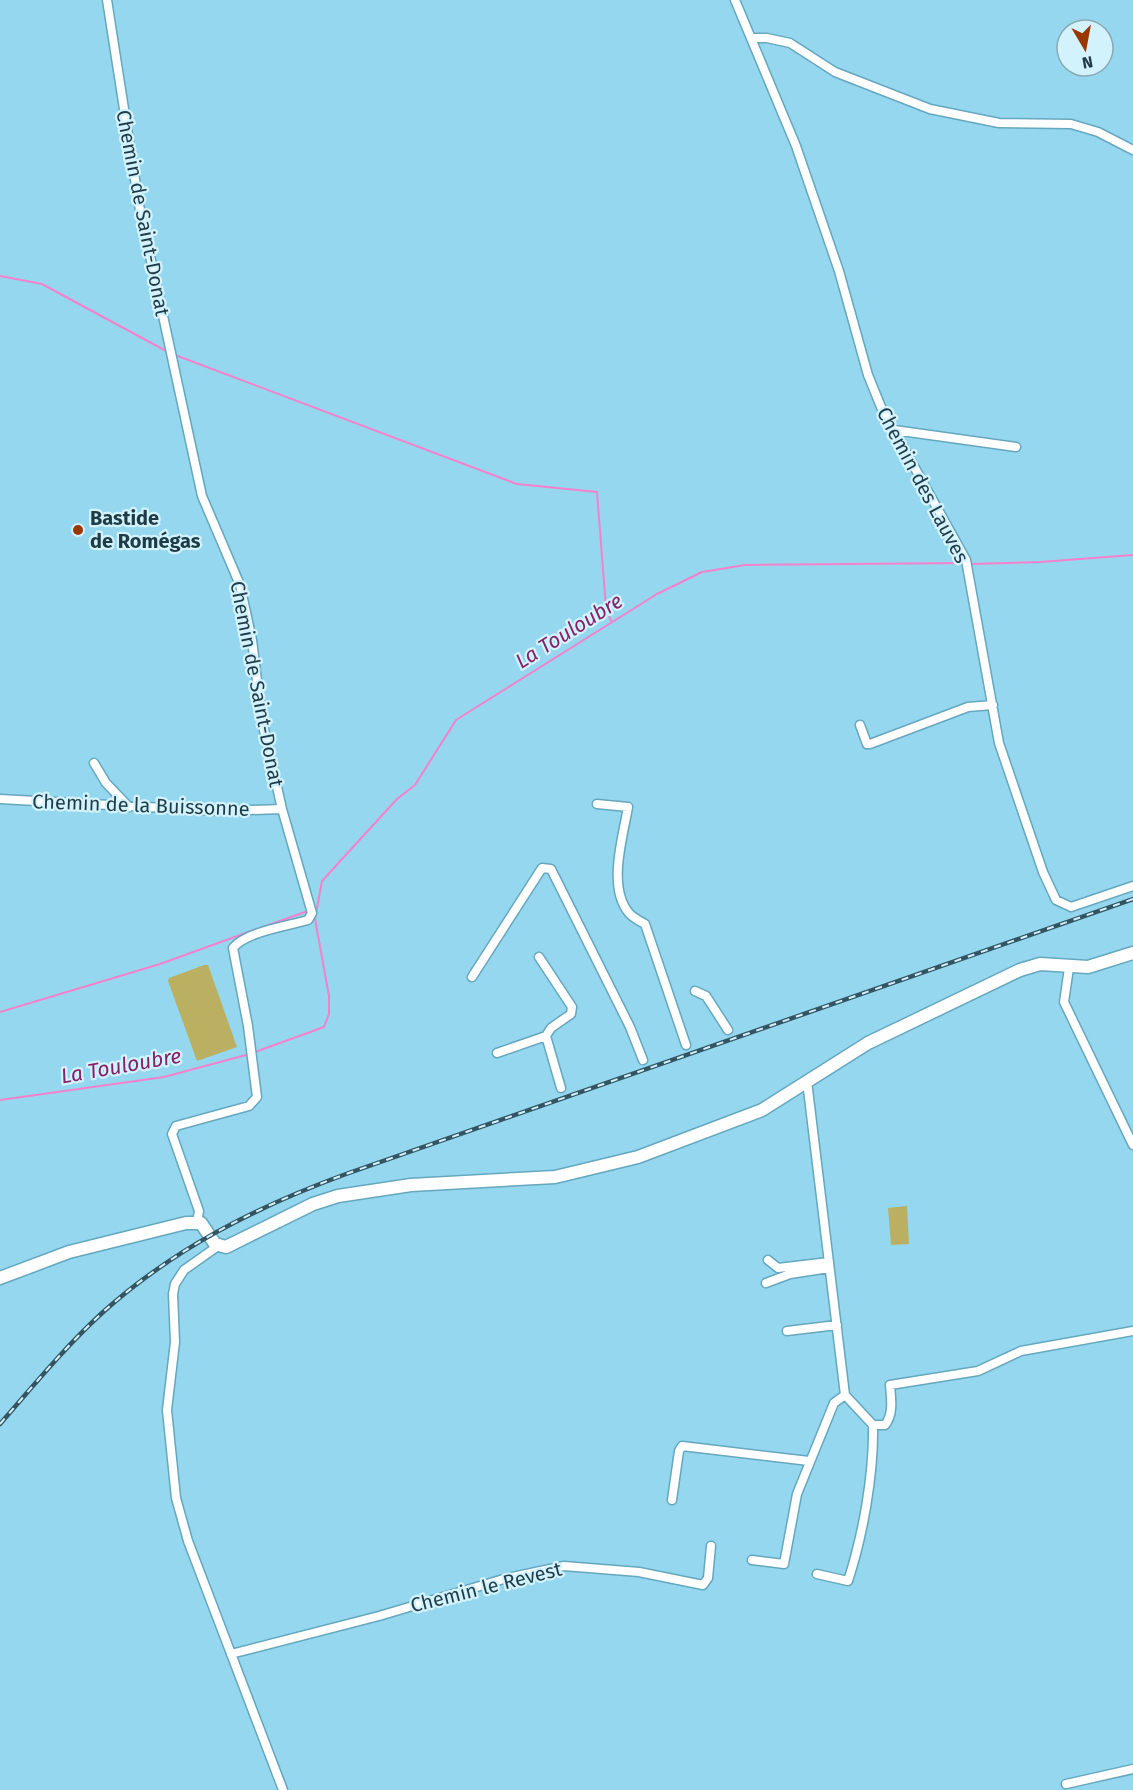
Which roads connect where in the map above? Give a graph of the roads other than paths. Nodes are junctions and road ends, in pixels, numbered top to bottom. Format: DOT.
graph roads {
  1 [pos="107,0"];
  2 [pos="735,0"];
  3 [pos="752,38"];
  4 [pos="1133,150"];
  5 [pos="894,430"];
  6 [pos="1016,447"];
  7 [pos="993,705"];
  8 [pos="860,725"];
  9 [pos="94,763"];
  10 [pos="0,799"];
  11 [pos="597,804"];
  12 [pos="129,807"];
  13 [pos="282,808"];
  14 [pos="1133,886"];
  15 [pos="1133,953"];
  16 [pos="539,957"];
  17 [pos="1069,968"];
  18 [pos="471,976"];
  19 [pos="695,991"];
  20 [pos="728,1030"];
  21 [pos="546,1036"];
  22 [pos="686,1045"];
  23 [pos="497,1053"];
  24 [pos="643,1060"];
  25 [pos="807,1082"];
  26 [pos="561,1088"];
  27 [pos="1133,1145"];
  28 [pos="198,1222"];
  29 [pos="218,1246"];
  30 [pos="768,1260"];
  31 [pos="829,1265"];
  32 [pos="0,1278"];
  33 [pos="766,1283"];
  34 [pos="837,1325"];
  35 [pos="1133,1331"];
  36 [pos="787,1332"];
  37 [pos="845,1395"];
  38 [pos="873,1425"];
  39 [pos="810,1461"];
  40 [pos="672,1500"];
  41 [pos="711,1546"];
  42 [pos="752,1560"];
  43 [pos="817,1574"];
  44 [pos="231,1654"];
  45 [pos="1133,1769"];
  46 [pos="1066,1784"];
  47 [pos="283,1790"];
  1 -- 13 [label="street, Chemin de Saint-Donat"];
  2 -- 3 [label="street, Chemin des Lauves"];
  3 -- 4 [label="street"];
  3 -- 5 [label="street, Chemin des Lauves"];
  5 -- 6 [label="street"];
  5 -- 7 [label="street, Chemin des Lauves"];
  7 -- 8 [label="street"];
  7 -- 14 [label="street, Chemin des Lauves"];
  9 -- 12 [label="street"];
  10 -- 12 [label="street, Chemin de la Buissonne"];
  11 -- 22 [label="street"];
  12 -- 13 [label="street, Chemin de la Buissonne"];
  13 -- 28 [label="street, Chemin de Saint-Donat"];
  15 -- 17 [label="main road"];
  16 -- 21 [label="street"];
  17 -- 25 [label="main road"];
  17 -- 27 [label="street"];
  18 -- 24 [label="street"];
  19 -- 20 [label="street"];
  21 -- 23 [label="street"];
  21 -- 26 [label="street"];
  25 -- 29 [label="main road"];
  25 -- 31 [label="street"];
  28 -- 29 [label="main road"];
  28 -- 32 [label="main road"];
  29 -- 44 [label="street"];
  30 -- 31 [label="street"];
  31 -- 33 [label="street"];
  31 -- 34 [label="street"];
  34 -- 36 [label="street"];
  34 -- 37 [label="street"];
  35 -- 38 [label="street"];
  37 -- 38 [label="street"];
  37 -- 39 [label="street"];
  38 -- 43 [label="street"];
  39 -- 40 [label="street"];
  39 -- 42 [label="street"];
  41 -- 44 [label="street, Chemin le Revest"];
  44 -- 47 [label="street"];
  45 -- 46 [label="street"];
}
